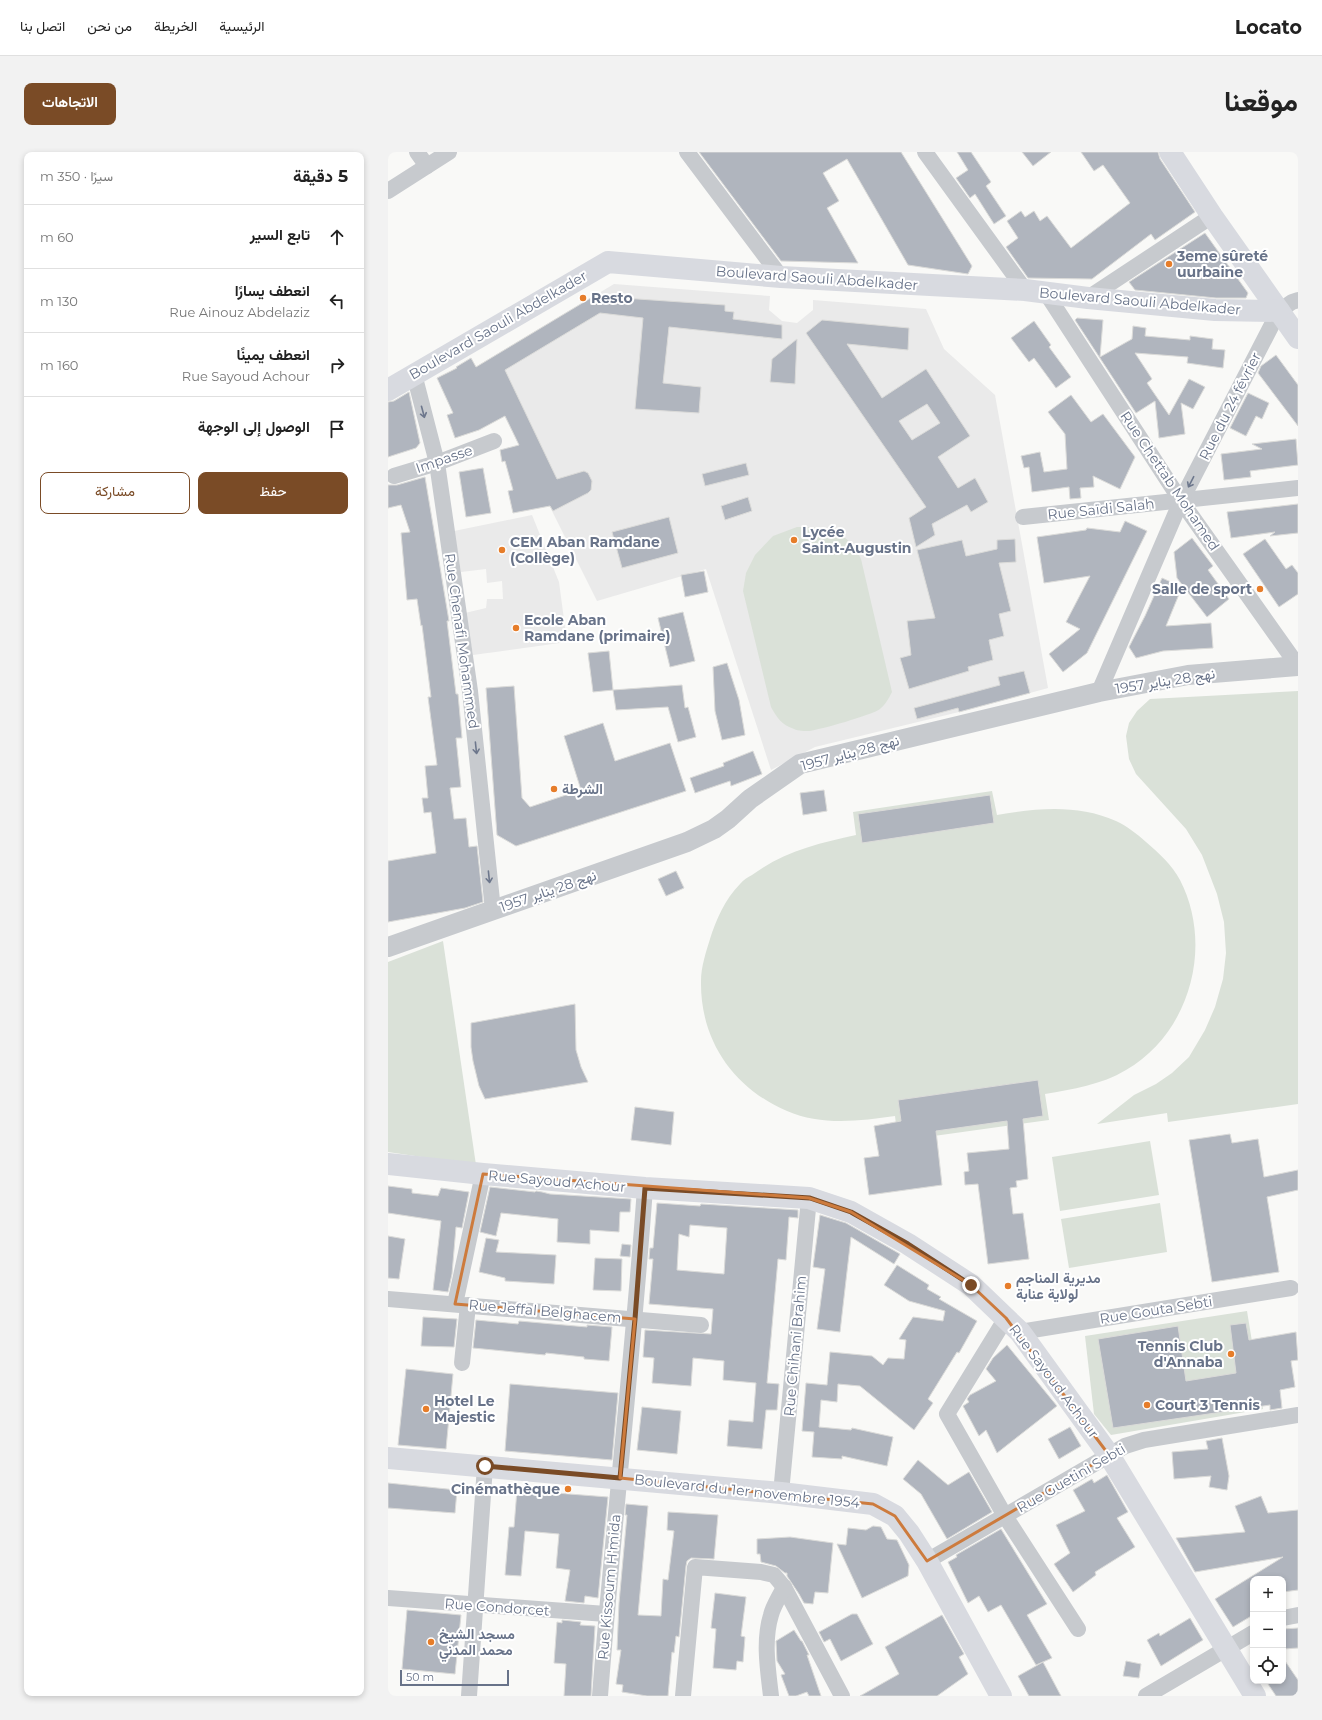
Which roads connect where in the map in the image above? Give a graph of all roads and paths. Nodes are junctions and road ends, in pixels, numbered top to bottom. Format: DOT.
graph roads {
  1 [pos="417,152"];
  2 [pos="450,152"];
  3 [pos="687,152"];
  4 [pos="925,152"];
  5 [pos="1170,152"];
  6 [pos="427,166"];
  7 [pos="388,191"];
  8 [pos="1212,216"];
  9 [pos="781,277"];
  10 [pos="1036,291"];
  11 [pos="1088,298"];
  12 [pos="1298,300"];
  13 [pos="1279,311"];
  14 [pos="1298,338"];
  15 [pos="414,374"];
  16 [pos="388,390"];
  17 [pos="494,441"];
  18 [pos="437,463"];
  19 [pos="394,476"];
  20 [pos="1298,488"];
  21 [pos="1181,501"];
  22 [pos="1023,517"];
  23 [pos="1298,666"];
  24 [pos="1099,692"];
  25 [pos="492,910"];
  26 [pos="388,947"];
  27 [pos="388,1164"];
  28 [pos="483,1174"];
  29 [pos="645,1188"];
  30 [pos="810,1198"];
  31 [pos="1291,1288"];
  32 [pos="388,1299"];
  33 [pos="461,1305"];
  34 [pos="635,1319"];
  35 [pos="701,1325"];
  36 [pos="1013,1325"];
  37 [pos="462,1363"];
  38 [pos="1298,1415"];
  39 [pos="1109,1455"];
  40 [pos="388,1458"];
  41 [pos="485,1466"];
  42 [pos="620,1478"];
  43 [pos="781,1493"];
  44 [pos="1005,1516"];
  45 [pos="927,1561"];
  46 [pos="784,1587"];
  47 [pos="388,1598"];
  48 [pos="474,1606"];
  49 [pos="606,1614"];
  50 [pos="1298,1616"];
  51 [pos="1286,1618"];
  52 [pos="1078,1629"];
  53 [pos="1250,1635"];
  54 [pos="1226,1649"];
  55 [pos="469,1696"];
  56 [pos="600,1696"];
  57 [pos="683,1696"];
  58 [pos="771,1696"];
  59 [pos="842,1696"];
  60 [pos="1001,1696"];
  61 [pos="1146,1696"];
  62 [pos="1255,1696"];
  1 -- 6 [label="street"];
  2 -- 6 [label="street"];
  3 -- 9 [label="street"];
  4 -- 10 [label="street, Rue Chettab Mohamed"];
  5 -- 8 [label="main road"];
  6 -- 7 [label="street"];
  8 -- 11 [label="street"];
  8 -- 13 [label="main road"];
  9 -- 10 [label="main road, Boulevard Saouli Abdelkader"];
  9 -- 15 [label="main road, Boulevard Saouli Abdelkader"];
  10 -- 11 [label="main road, Boulevard Saouli Abdelkader"];
  10 -- 21 [label="street, Rue Chettab Mohamed"];
  11 -- 13 [label="main road, Boulevard Saouli Abdelkader"];
  12 -- 13 [label="street"];
  13 -- 14 [label="main road"];
  13 -- 21 [label="street, Rue du 24 février, one-way"];
  15 -- 16 [label="main road, Boulevard Saouli Abdelkader"];
  15 -- 18 [label="street, Rue Chenafi Mohammed, one-way"];
  17 -- 18 [label="street, Impasse"];
  18 -- 19 [label="street, Impasse"];
  18 -- 25 [label="street, Rue Chenafi Mohammed, one-way"];
  20 -- 21 [label="street, Rue Saïdi Salah"];
  21 -- 22 [label="street, Rue Saïdi Salah"];
  21 -- 23 [label="street, Rue Chettab Mohamed"];
  21 -- 24 [label="street, Rue du 24 février"];
  23 -- 24 [label="street, نهج 28 يناير 1957"];
  24 -- 25 [label="street, نهج 28 يناير 1957"];
  25 -- 26 [label="street, نهج 28 يناير 1957"];
  27 -- 28 [label="main road, Rue Sayoud Achour"];
  28 -- 29 [label="main road, Rue Sayoud Achour"];
  28 -- 33 [label="street"];
  29 -- 30 [label="main road, Rue Sayoud Achour"];
  29 -- 34 [label="street, Rue Kissoum H'mida"];
  30 -- 36 [label="main road, Rue Sayoud Achour"];
  30 -- 43 [label="street, Rue Chihani Brahim"];
  31 -- 36 [label="street, Rue Gouta Sebti"];
  32 -- 33 [label="street, Rue Jeffal Belghacem"];
  33 -- 34 [label="street, Rue Jeffal Belghacem"];
  33 -- 37 [label="street"];
  34 -- 35 [label="street, Rue Jeffal Belghacem"];
  34 -- 42 [label="street, Rue Kissoum H'mida"];
  36 -- 39 [label="main road, Rue Sayoud Achour"];
  36 -- 44 [label="street"];
  38 -- 39 [label="street, Rue Guetini Sebti"];
  39 -- 44 [label="street, Rue Guetini Sebti"];
  39 -- 54 [label="main road, Rue Sayoud Achour"];
  40 -- 41 [label="main road, Boulevard du 1er novembre 1954"];
  41 -- 42 [label="main road, Boulevard du 1er novembre 1954"];
  41 -- 48 [label="street"];
  42 -- 43 [label="main road, Boulevard du 1er novembre 1954"];
  42 -- 49 [label="street, Rue Kissoum H'mida"];
  43 -- 45 [label="main road, Boulevard du 1er novembre 1954"];
  44 -- 45 [label="street, Rue Guetini Sebti"];
  44 -- 52 [label="street"];
  45 -- 60 [label="main road, Boulevard du 1er novembre 1954"];
  46 -- 57 [label="street"];
  46 -- 58 [label="street"];
  46 -- 59 [label="street"];
  47 -- 48 [label="street, Rue Condorcet"];
  48 -- 49 [label="street, Rue Condorcet"];
  48 -- 55 [label="street"];
  49 -- 56 [label="street, Rue Kissoum H'mida"];
  50 -- 51 [label="street"];
  53 -- 54 [label="street"];
  54 -- 61 [label="street"];
  54 -- 62 [label="main road, Rue Sayoud Achour"];
}
